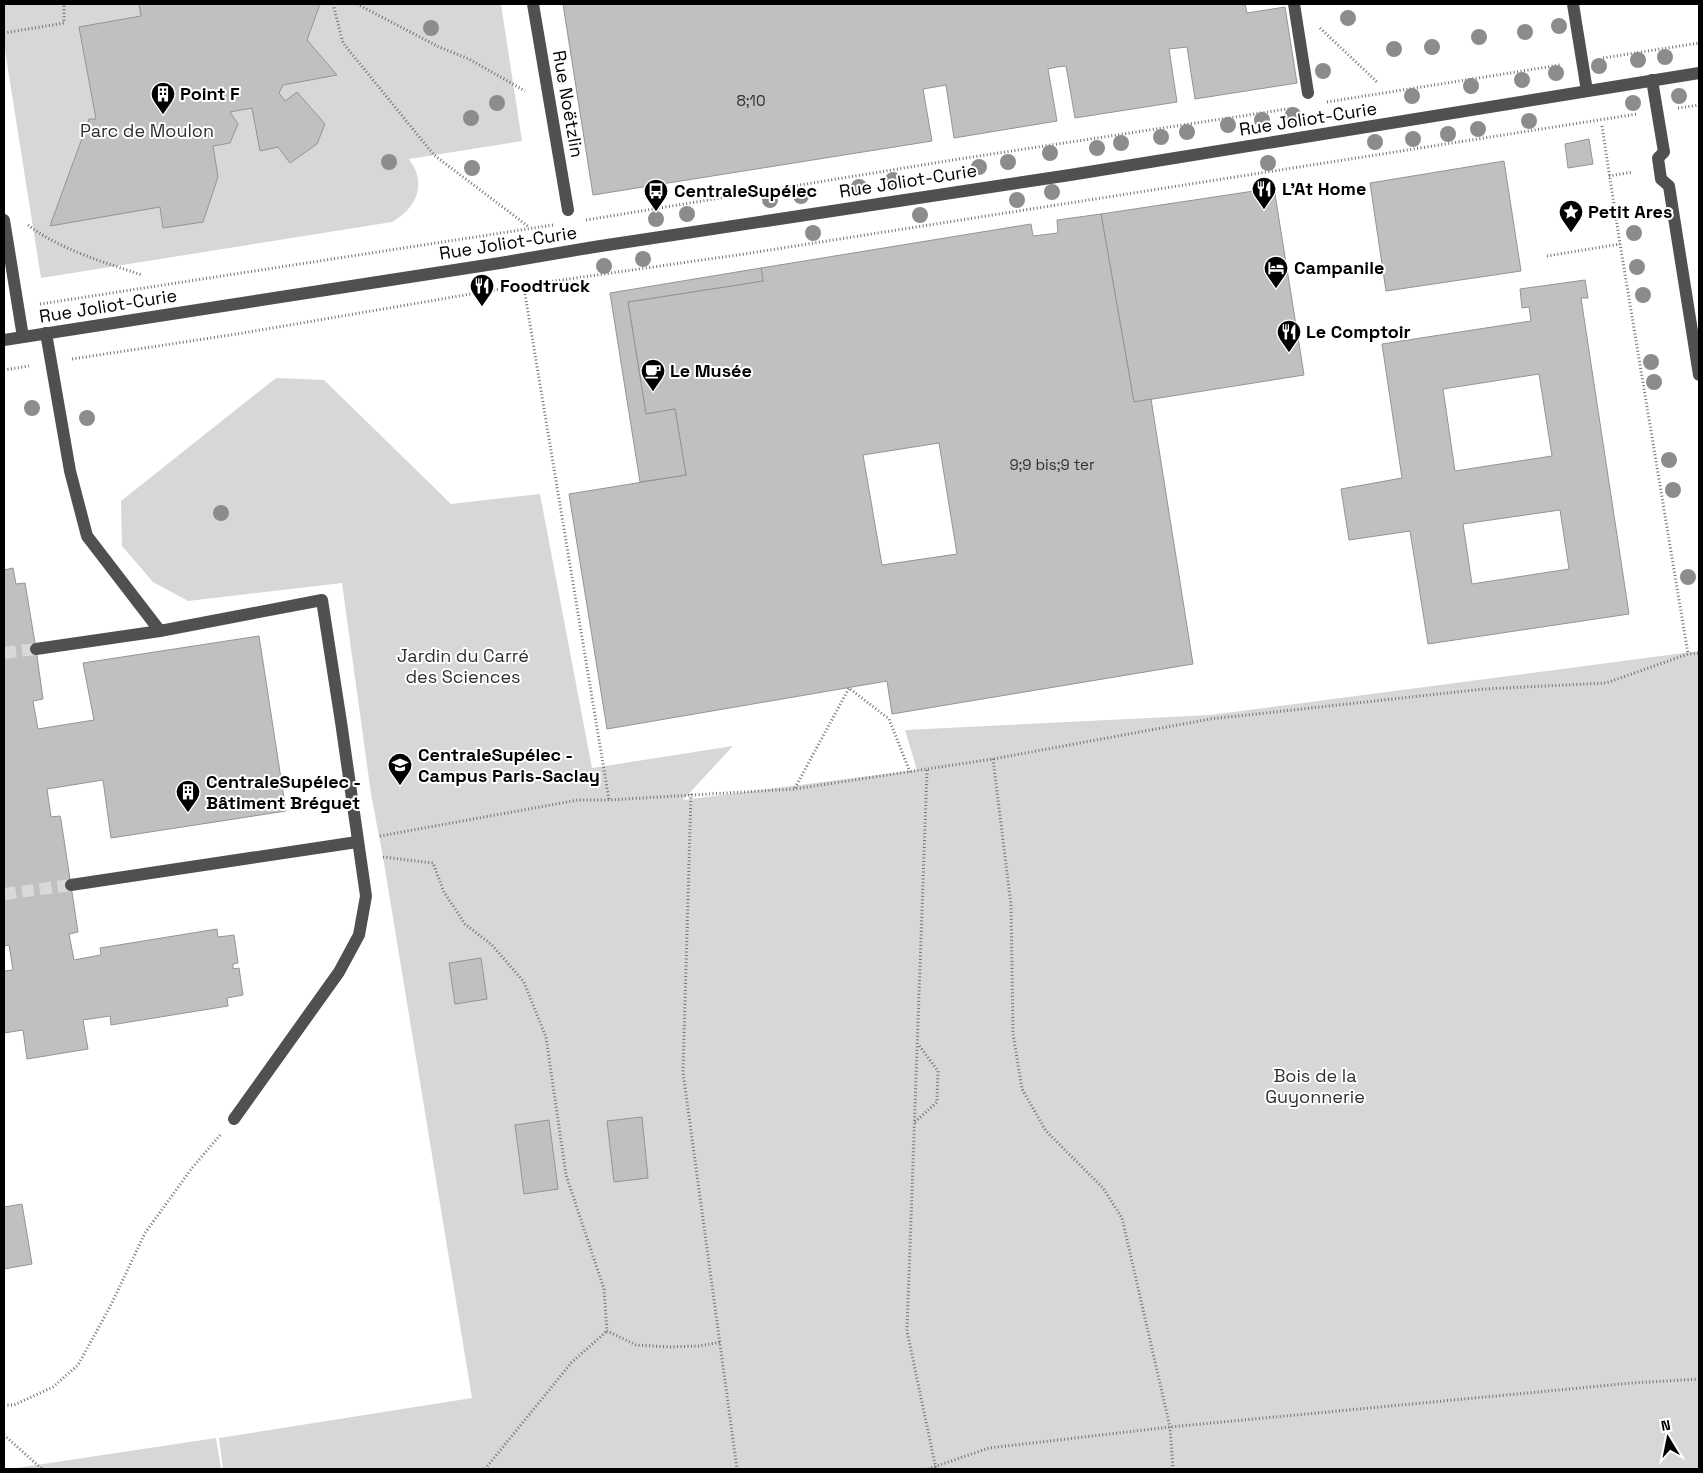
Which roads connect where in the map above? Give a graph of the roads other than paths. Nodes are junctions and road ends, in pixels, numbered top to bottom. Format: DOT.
graph roads {
  1 [pos="533,4"];
  2 [pos="1294,4"];
  3 [pos="1573,4"];
  4 [pos="1699,73"];
  5 [pos="1652,80"];
  6 [pos="1587,91"];
  7 [pos="1308,94"];
  8 [pos="568,210"];
  9 [pos="4,220"];
  10 [pos="46,333"];
  11 [pos="23,336"];
  12 [pos="4,340"];
  13 [pos="1699,374"];
  14 [pos="160,631"];
  15 [pos="36,649"];
  16 [pos="357,842"];
  17 [pos="71,885"];
  18 [pos="234,1119"];
  1 -- 8 [label="street, Rue Noëtzlin"];
  2 -- 7 [label="street"];
  3 -- 6 [label="street"];
  4 -- 5 [label="street, Rue Joliot-Curie"];
  5 -- 6 [label="street, Rue Joliot-Curie"];
  5 -- 13 [label="street"];
  6 -- 10 [label="street, Rue Joliot-Curie"];
  9 -- 11 [label="street"];
  10 -- 11 [label="street, Rue Joliot-Curie"];
  10 -- 14 [label="street"];
  11 -- 12 [label="street, Rue Joliot-Curie"];
  14 -- 15 [label="street"];
  14 -- 16 [label="street"];
  16 -- 17 [label="street"];
  16 -- 18 [label="street"];
}
